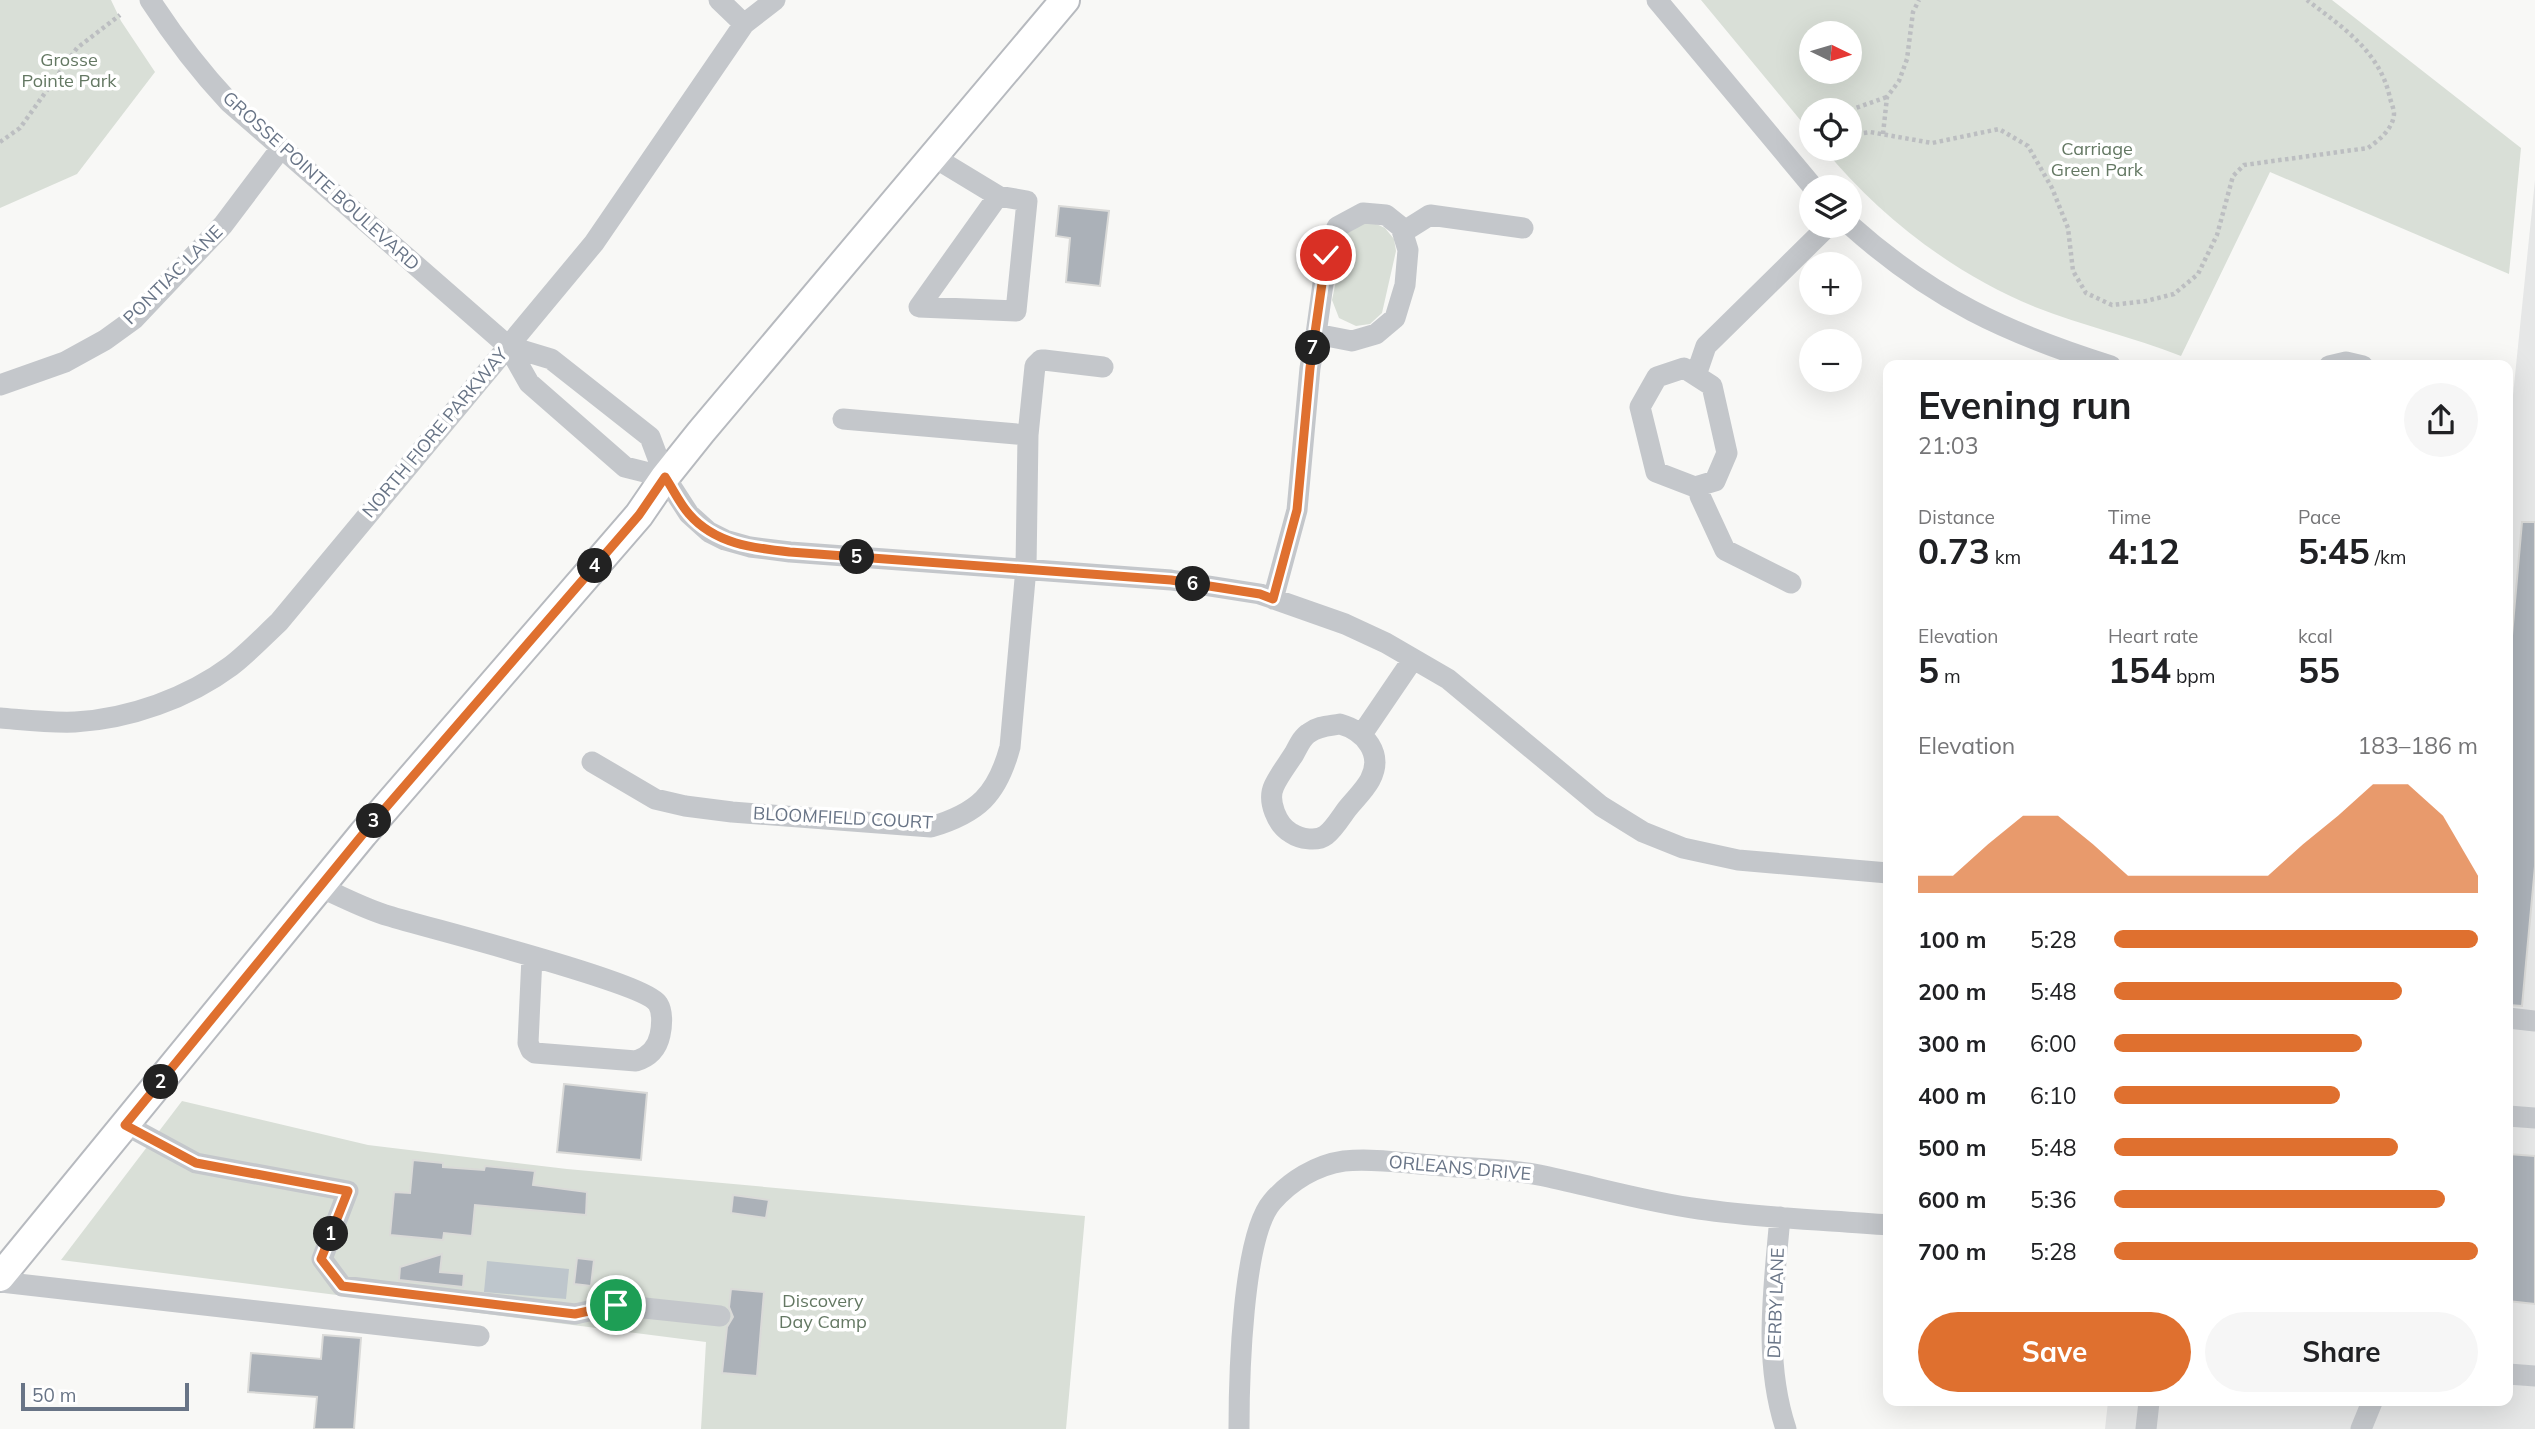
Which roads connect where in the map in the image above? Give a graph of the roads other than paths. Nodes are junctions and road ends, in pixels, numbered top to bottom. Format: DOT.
graph roads {
  1 [pos="150,0"];
  2 [pos="719,0"];
  3 [pos="775,0"];
  4 [pos="1065,0"];
  5 [pos="1657,0"];
  6 [pos="744,24"];
  7 [pos="281,148"];
  8 [pos="932,156"];
  9 [pos="1803,175"];
  10 [pos="998,195"];
  11 [pos="1523,228"];
  12 [pos="1402,232"];
  13 [pos="1862,236"];
  14 [pos="1817,238"];
  15 [pos="1316,334"];
  16 [pos="508,346"];
  17 [pos="2094,360"];
  18 [pos="1103,367"];
  19 [pos="1696,375"];
  20 [pos="0,385"];
  21 [pos="843,419"];
  22 [pos="1028,435"];
  23 [pos="665,477"];
  24 [pos="1700,485"];
  25 [pos="1026,568"];
  26 [pos="1791,583"];
  27 [pos="1273,599"];
  28 [pos="1413,659"];
  29 [pos="0,718"];
  30 [pos="1362,734"];
  31 [pos="592,762"];
  32 [pos="1883,873"];
  33 [pos="320,887"];
  34 [pos="532,957"];
  35 [pos="2513,1019"];
  36 [pos="2535,1021"];
  37 [pos="2513,1116"];
  38 [pos="2535,1118"];
  39 [pos="125,1125"];
  40 [pos="1780,1217"];
  41 [pos="1883,1225"];
  42 [pos="0,1280"];
  43 [pos="720,1316"];
  44 [pos="478,1336"];
  45 [pos="2513,1374"];
  46 [pos="2535,1376"];
  47 [pos="2149,1406"];
  48 [pos="2369,1406"];
  49 [pos="1239,1429"];
  50 [pos="1786,1429"];
  51 [pos="2146,1429"];
  52 [pos="2361,1429"];
  1 -- 7 [label="street, GROSSE POINTE BOULEVARD"];
  2 -- 6 [label="street"];
  3 -- 6 [label="street, NORTH FIORE PARKWAY"];
  4 -- 8 [label="main road"];
  5 -- 9 [label="street"];
  6 -- 16 [label="street, NORTH FIORE PARKWAY"];
  7 -- 16 [label="street, GROSSE POINTE BOULEVARD"];
  7 -- 20 [label="street, PONTIAC LANE"];
  8 -- 10 [label="street"];
  8 -- 23 [label="main road"];
  10 -- 10 [label="street"];
  11 -- 12 [label="street"];
  12 -- 15 [label="street"];
  12 -- 15 [label="street"];
  13 -- 17 [label="street"];
  14 -- 19 [label="street"];
  15 -- 27 [label="street"];
  16 -- 23 [label="street, GROSSE POINTE BOULEVARD"];
  16 -- 23 [label="street, GROSSE POINTE BOULEVARD"];
  16 -- 29 [label="street, NORTH FIORE PARKWAY"];
  18 -- 22 [label="street, BLOOMFIELD COURT"];
  19 -- 24 [label="street"];
  19 -- 24 [label="street"];
  21 -- 22 [label="street"];
  22 -- 25 [label="street, BLOOMFIELD COURT"];
  23 -- 25 [label="street, GROSSE POINTE BOULEVARD"];
  23 -- 33 [label="main road"];
  24 -- 26 [label="street"];
  25 -- 27 [label="street, GROSSE POINTE BOULEVARD"];
  25 -- 31 [label="street, BLOOMFIELD COURT"];
  27 -- 28 [label="street, GROSSE POINTE BOULEVARD"];
  28 -- 30 [label="street"];
  28 -- 32 [label="street, GROSSE POINTE BOULEVARD"];
  30 -- 30 [label="street"];
  33 -- 34 [label="street"];
  33 -- 39 [label="main road"];
  34 -- 34 [label="street"];
  35 -- 36 [label="street"];
  37 -- 38 [label="street"];
  39 -- 42 [label="main road"];
  39 -- 43 [label="street"];
  40 -- 41 [label="street, ORLEANS DRIVE"];
  40 -- 49 [label="street, ORLEANS DRIVE"];
  40 -- 50 [label="street, DERBY LANE"];
  42 -- 44 [label="street"];
  45 -- 46 [label="street"];
  47 -- 51 [label="street"];
  48 -- 52 [label="street"];
}
